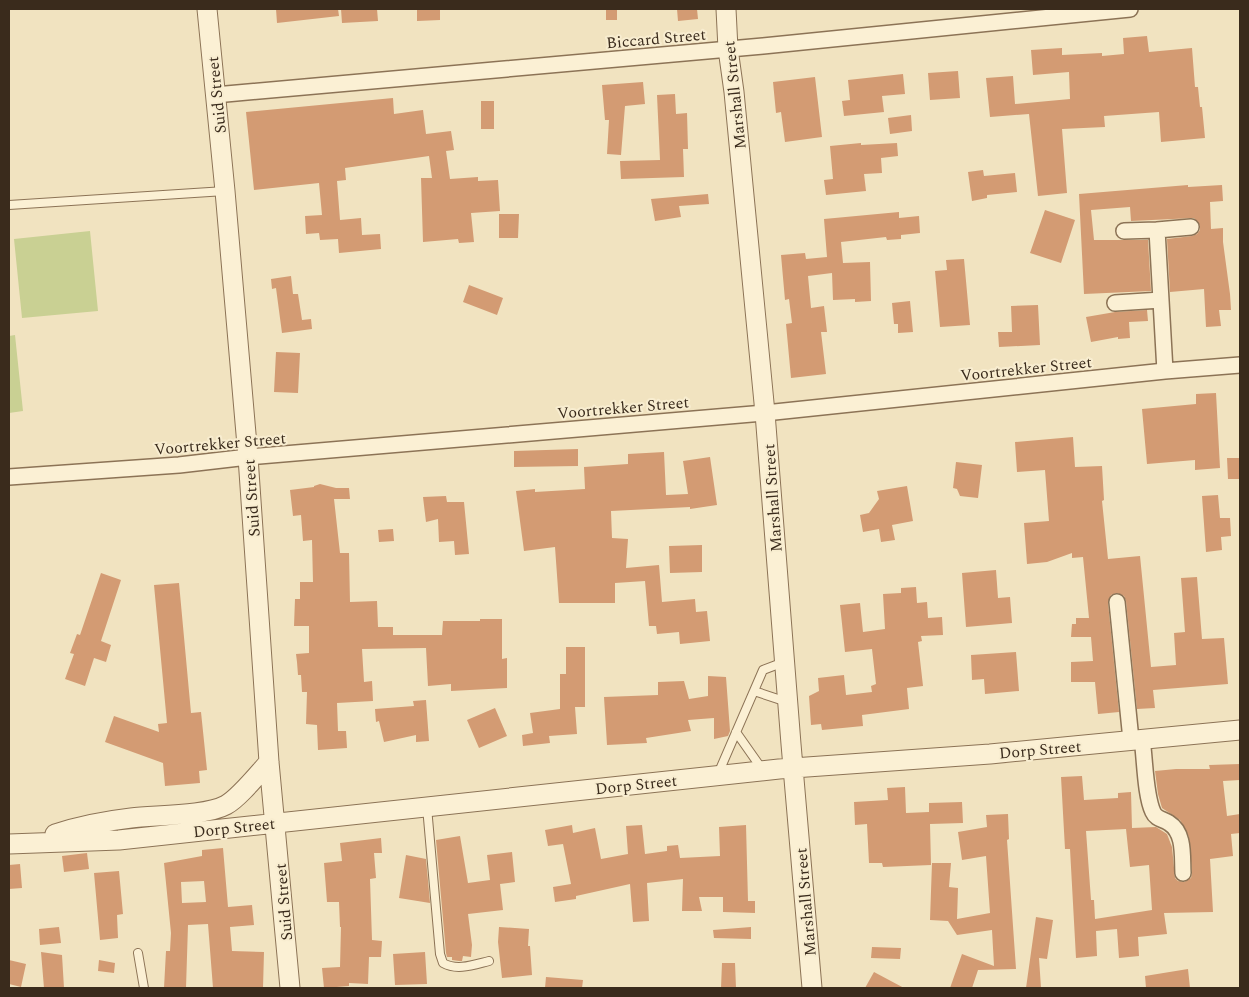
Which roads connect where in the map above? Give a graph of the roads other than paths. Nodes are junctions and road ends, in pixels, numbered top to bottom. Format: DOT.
graph roads {
  1 [pos="207,9"];
  2 [pos="726,9"];
  3 [pos="1124,9"];
  4 [pos="1130,9"];
  5 [pos="728,49"];
  6 [pos="215,95"];
  7 [pos="225,191"];
  8 [pos="9,205"];
  9 [pos="1191,227"];
  10 [pos="1157,230"];
  11 [pos="1124,231"];
  12 [pos="1161,300"];
  13 [pos="1115,303"];
  14 [pos="1240,365"];
  15 [pos="1165,371"];
  16 [pos="765,413"];
  17 [pos="248,457"];
  18 [pos="9,477"];
  19 [pos="1117,602"];
  20 [pos="784,662"];
  21 [pos="754,690"];
  22 [pos="788,702"];
  23 [pos="1240,730"];
  24 [pos="736,732"];
  25 [pos="1137,740"];
  26 [pos="269,762"];
  27 [pos="793,768"];
  28 [pos="763,771"];
  29 [pos="717,776"];
  30 [pos="427,807"];
  31 [pos="276,823"];
  32 [pos="33,842"];
  33 [pos="9,844"];
  34 [pos="1183,873"];
  35 [pos="138,953"];
  36 [pos="488,961"];
  37 [pos="144,988"];
  38 [pos="290,988"];
  39 [pos="812,988"];
  1 -- 6 [label="street, Suid Street"];
  2 -- 5 [label="street, Marshall Street"];
  3 -- 4 [label="street, Biccard Street"];
  3 -- 5 [label="street, Biccard Street"];
  5 -- 6 [label="street, Biccard Street"];
  5 -- 16 [label="street, Marshall Street"];
  6 -- 7 [label="street, Suid Street"];
  7 -- 8 [label="lane"];
  7 -- 17 [label="street, Suid Street"];
  9 -- 10 [label="street"];
  10 -- 11 [label="street"];
  10 -- 12 [label="street"];
  12 -- 13 [label="street"];
  12 -- 15 [label="street"];
  14 -- 15 [label="street, Voortrekker Street"];
  15 -- 16 [label="street, Voortrekker Street"];
  16 -- 17 [label="street, Voortrekker Street"];
  16 -- 20 [label="street, Marshall Street"];
  17 -- 18 [label="street, Voortrekker Street"];
  17 -- 26 [label="street, Suid Street"];
  19 -- 25 [label="street"];
  20 -- 21 [label="lane"];
  20 -- 22 [label="street, Marshall Street"];
  21 -- 22 [label="lane"];
  21 -- 24 [label="lane"];
  22 -- 27 [label="street, Marshall Street"];
  23 -- 25 [label="street, Dorp Street"];
  24 -- 28 [label="lane"];
  24 -- 29 [label="lane"];
  25 -- 27 [label="street, Dorp Street"];
  25 -- 34 [label="street"];
  26 -- 31 [label="street, Suid Street"];
  26 -- 32 [label="street, Dorp Street"];
  27 -- 28 [label="street, Dorp Street"];
  27 -- 39 [label="street, Marshall Street"];
  28 -- 29 [label="street, Dorp Street"];
  29 -- 30 [label="street, Dorp Street"];
  30 -- 31 [label="street, Dorp Street"];
  30 -- 36 [label="lane"];
  31 -- 32 [label="street, Dorp Street"];
  31 -- 38 [label="street, Suid Street"];
  32 -- 33 [label="street, Dorp Street"];
  35 -- 37 [label="lane"];
}
